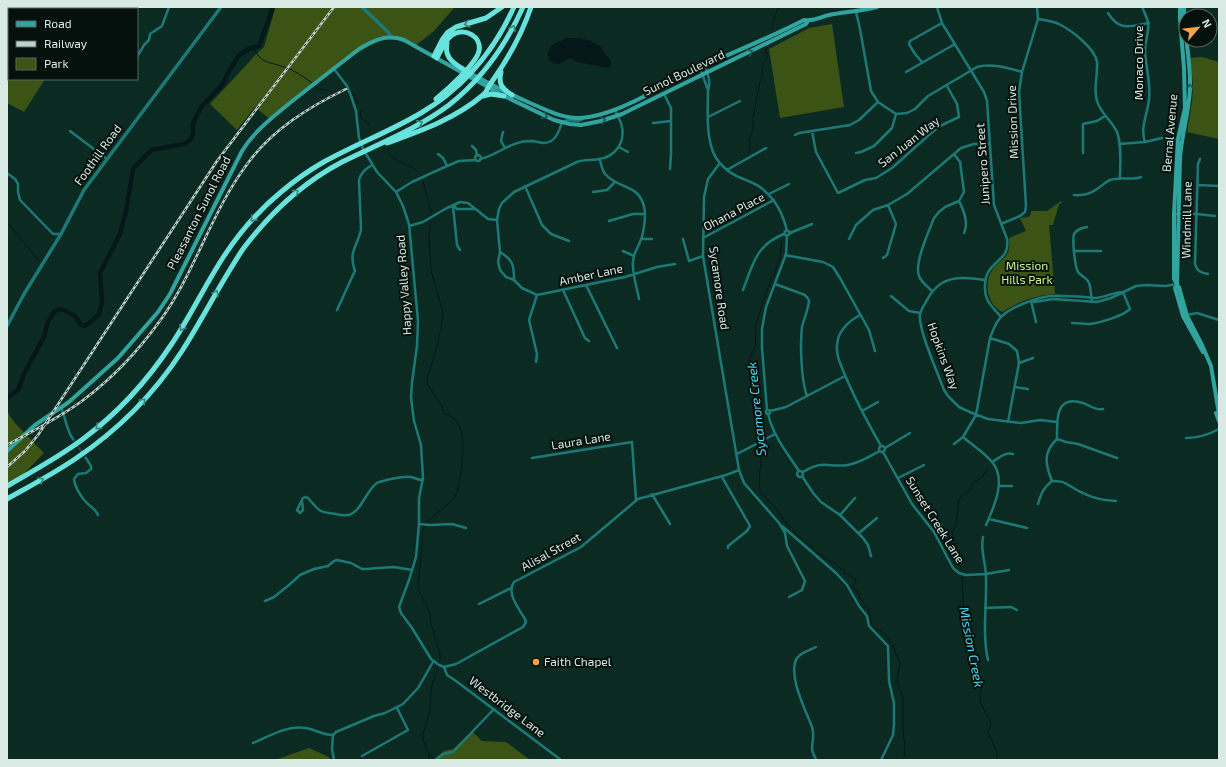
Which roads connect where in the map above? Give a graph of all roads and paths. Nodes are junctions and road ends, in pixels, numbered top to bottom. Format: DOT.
graph roads {
  1 [pos="169,7"];
  2 [pos="221,7"];
  3 [pos="362,7"];
  4 [pos="502,7"];
  5 [pos="514,7"];
  6 [pos="524,7"];
  7 [pos="532,7"];
  8 [pos="877,7"];
  9 [pos="937,7"];
  10 [pos="1038,7"];
  11 [pos="1142,7"];
  12 [pos="1180,7"];
  13 [pos="1184,7"];
  14 [pos="856,12"];
  15 [pos="1108,12"];
  16 [pos="1038,19"];
  17 [pos="808,21"];
  18 [pos="942,23"];
  19 [pos="1148,24"];
  20 [pos="792,26"];
  21 [pos="390,37"];
  22 [pos="448,38"];
  23 [pos="774,40"];
  24 [pos="955,44"];
  25 [pos="138,55"];
  26 [pos="436,57"];
  27 [pos="922,62"];
  28 [pos="503,66"];
  29 [pos="705,66"];
  30 [pos="700,68"];
  31 [pos="334,69"];
  32 [pos="463,69"];
  33 [pos="971,70"];
  34 [pos="708,72"];
  35 [pos="906,72"];
  36 [pos="1022,72"];
  37 [pos="702,75"];
  38 [pos="460,80"];
  39 [pos="490,86"];
  40 [pos="947,86"];
  41 [pos="708,91"];
  42 [pos="664,94"];
  43 [pos="512,95"];
  44 [pos="504,96"];
  45 [pos="740,101"];
  46 [pos="878,102"];
  47 [pos="464,109"];
  48 [pos="615,109"];
  49 [pos="896,114"];
  50 [pos="618,116"];
  51 [pos="1105,116"];
  52 [pos="586,117"];
  53 [pos="708,117"];
  54 [pos="671,121"];
  55 [pos="562,122"];
  56 [pos="653,123"];
  57 [pos="70,131"];
  58 [pos="812,131"];
  59 [pos="503,132"];
  60 [pos="794,135"];
  61 [pos="1180,139"];
  62 [pos="1145,142"];
  63 [pos="990,144"];
  64 [pos="1119,144"];
  65 [pos="472,146"];
  66 [pos="373,147"];
  67 [pos="619,147"];
  68 [pos="505,148"];
  69 [pos="766,148"];
  70 [pos="628,152"];
  71 [pos="856,153"];
  72 [pos="1083,153"];
  73 [pos="438,154"];
  74 [pos="954,154"];
  75 [pos="477,156"];
  76 [pos="107,159"];
  77 [pos="480,159"];
  78 [pos="600,159"];
  79 [pos="1200,159"];
  80 [pos="475,160"];
  81 [pos="720,164"];
  82 [pos="372,165"];
  83 [pos="447,166"];
  84 [pos="670,169"];
  85 [pos="727,170"];
  86 [pos="7,173"];
  87 [pos="1141,177"];
  88 [pos="1120,178"];
  89 [pos="615,182"];
  90 [pos="789,184"];
  91 [pos="1198,185"];
  92 [pos="525,186"];
  93 [pos="1219,186"];
  94 [pos="396,192"];
  95 [pos="593,192"];
  96 [pos="769,194"];
  97 [pos="1074,195"];
  98 [pos="774,200"];
  99 [pos="958,201"];
  100 [pos="888,205"];
  101 [pos="453,206"];
  102 [pos="475,209"];
  103 [pos="645,214"];
  104 [pos="1176,214"];
  105 [pos="1197,214"];
  106 [pos="1215,216"];
  107 [pos="497,220"];
  108 [pos="609,221"];
  109 [pos="812,224"];
  110 [pos="1001,224"];
  111 [pos="409,226"];
  112 [pos="1087,227"];
  113 [pos="787,231"];
  114 [pos="790,233"];
  115 [pos="964,233"];
  116 [pos="61,234"];
  117 [pos="786,235"];
  118 [pos="703,238"];
  119 [pos="641,239"];
  120 [pos="652,239"];
  121 [pos="683,239"];
  122 [pos="849,239"];
  123 [pos="569,241"];
  124 [pos="460,250"];
  125 [pos="1075,251"];
  126 [pos="500,252"];
  127 [pos="623,252"];
  128 [pos="1101,252"];
  129 [pos="786,255"];
  130 [pos="634,256"];
  131 [pos="703,256"];
  132 [pos="883,258"];
  133 [pos="675,264"];
  134 [pos="1208,274"];
  135 [pos="634,275"];
  136 [pos="514,280"];
  137 [pos="985,280"];
  138 [pos="775,284"];
  139 [pos="1177,285"];
  140 [pos="586,286"];
  141 [pos="563,290"];
  142 [pos="743,290"];
  143 [pos="932,290"];
  144 [pos="1123,292"];
  145 [pos="537,295"];
  146 [pos="891,296"];
  147 [pos="1091,298"];
  148 [pos="639,299"];
  149 [pos="1031,302"];
  150 [pos="1092,302"];
  151 [pos="337,310"];
  152 [pos="920,313"];
  153 [pos="860,315"];
  154 [pos="1187,316"];
  155 [pos="1001,317"];
  156 [pos="1219,320"];
  157 [pos="1036,322"];
  158 [pos="1072,323"];
  159 [pos="7,326"];
  160 [pos="990,338"];
  161 [pos="589,341"];
  162 [pos="617,348"];
  163 [pos="875,351"];
  164 [pos="1033,358"];
  165 [pos="536,362"];
  166 [pos="1019,363"];
  167 [pos="845,376"];
  168 [pos="1015,387"];
  169 [pos="1028,389"];
  170 [pos="806,396"];
  171 [pos="878,402"];
  172 [pos="61,408"];
  173 [pos="1103,409"];
  174 [pos="862,411"];
  175 [pos="768,412"];
  176 [pos="1219,414"];
  177 [pos="976,415"];
  178 [pos="1219,421"];
  179 [pos="1008,422"];
  180 [pos="1057,422"];
  181 [pos="1219,429"];
  182 [pos="910,433"];
  183 [pos="775,434"];
  184 [pos="963,436"];
  185 [pos="1057,438"];
  186 [pos="1186,438"];
  187 [pos="73,439"];
  188 [pos="954,444"];
  189 [pos="881,446"];
  190 [pos="885,448"];
  191 [pos="7,451"];
  192 [pos="881,451"];
  193 [pos="737,454"];
  194 [pos="1013,454"];
  195 [pos="86,458"];
  196 [pos="532,458"];
  197 [pos="1117,458"];
  198 [pos="992,462"];
  199 [pos="924,465"];
  200 [pos="739,470"];
  201 [pos="799,471"];
  202 [pos="803,472"];
  203 [pos="802,476"];
  204 [pos="722,477"];
  205 [pos="898,478"];
  206 [pos="423,480"];
  207 [pos="1052,481"];
  208 [pos="7,486"];
  209 [pos="999,486"];
  210 [pos="1012,486"];
  211 [pos="652,494"];
  212 [pos="855,498"];
  213 [pos="7,499"];
  214 [pos="302,500"];
  215 [pos="636,500"];
  216 [pos="1116,501"];
  217 [pos="1038,504"];
  218 [pos="98,514"];
  219 [pos="840,515"];
  220 [pos="877,518"];
  221 [pos="989,519"];
  222 [pos="778,523"];
  223 [pos="419,524"];
  224 [pos="670,524"];
  225 [pos="986,525"];
  226 [pos="466,528"];
  227 [pos="1027,528"];
  228 [pos="859,533"];
  229 [pos="982,537"];
  230 [pos="728,548"];
  231 [pos="871,556"];
  232 [pos="412,570"];
  233 [pos="1009,570"];
  234 [pos="986,574"];
  235 [pos="511,588"];
  236 [pos="789,597"];
  237 [pos="265,601"];
  238 [pos="479,604"];
  239 [pos="985,608"];
  240 [pos="1017,610"];
  241 [pos="816,647"];
  242 [pos="988,660"];
  243 [pos="433,662"];
  244 [pos="444,668"];
  245 [pos="397,708"];
  246 [pos="494,709"];
  247 [pos="333,735"];
  248 [pos="253,743"];
  249 [pos="362,756"];
  250 [pos="334,760"];
  251 [pos="437,760"];
  252 [pos="561,760"];
  253 [pos="816,760"];
  254 [pos="881,760"];
  1 -- 25 [label="street"];
  2 -- 76 [label="street, Foothill Road"];
  3 -- 21 [label="street"];
  4 -- 26 [label="highway, one-way"];
  5 -- 38 [label="highway"];
  66 -- 6 [label="highway, one-way"];
  7 -- 28 [label="highway"];
  8 -- 14 [label="main road, Sunol Boulevard"];
  9 -- 18 [label="street, Junipero Street"];
  10 -- 16 [label="street, Mission Drive"];
  11 -- 19 [label="street, Monaco Drive"];
  12 -- 61 [label="main road, Bernal Avenue"];
  61 -- 13 [label="main road, Bernal Avenue, one-way"];
  14 -- 17 [label="main road, Sunol Boulevard"];
  14 -- 46 [label="street"];
  15 -- 19 [label="street"];
  16 -- 36 [label="street, Mission Drive"];
  16 -- 51 [label="street"];
  17 -- 20 [label="main road, Sunol Boulevard"];
  17 -- 23 [label="main road, Sunol Boulevard"];
  18 -- 24 [label="street, Junipero Street"];
  18 -- 27 [label="street"];
  19 -- 62 [label="street, Monaco Drive"];
  20 -- 23 [label="main road"];
  20 -- 29 [label="main road, Sunol Boulevard"];
  21 -- 26 [label="main road"];
  21 -- 31 [label="main road, Pleasanton Sunol Road"];
  22 -- 26 [label="highway"];
  22 -- 32 [label="highway"];
  22 -- 38 [label="highway"];
  34 -- 23 [label="main road, Sunol Boulevard, one-way"];
  24 -- 27 [label="street"];
  24 -- 33 [label="street, Junipero Street"];
  26 -- 32 [label="main road, Sunol Boulevard"];
  26 -- 39 [label="main road, Sunol Boulevard"];
  27 -- 35 [label="street"];
  28 -- 39 [label="highway"];
  28 -- 43 [label="highway"];
  29 -- 30 [label="main road, Sunol Boulevard"];
  29 -- 34 [label="street"];
  30 -- 37 [label="street"];
  30 -- 48 [label="main road, Sunol Boulevard"];
  31 -- 82 [label="street, Happy Valley Road"];
  31 -- 172 [label="main road, Pleasanton Sunol Road"];
  32 -- 39 [label="main road, Sunol Boulevard"];
  33 -- 36 [label="street"];
  33 -- 40 [label="street"];
  33 -- 63 [label="street, Junipero Street"];
  34 -- 37 [label="main road, Sunol Boulevard"];
  34 -- 41 [label="street"];
  36 -- 110 [label="street, Mission Drive"];
  37 -- 41 [label="street"];
  37 -- 42 [label="main road, Sunol Boulevard"];
  38 -- 208 [label="highway, one-way"];
  39 -- 43 [label="main road, Sunol Boulevard"];
  39 -- 44 [label="main road, Sunol Boulevard"];
  39 -- 47 [label="highway"];
  40 -- 49 [label="street"];
  40 -- 58 [label="street, San Juan Way"];
  41 -- 53 [label="street"];
  42 -- 50 [label="main road, Sunol Boulevard"];
  42 -- 54 [label="street"];
  43 -- 52 [label="main road, Sunol Boulevard"];
  44 -- 47 [label="highway"];
  44 -- 55 [label="main road, Sunol Boulevard, one-way"];
  45 -- 53 [label="street"];
  46 -- 49 [label="street"];
  46 -- 58 [label="street"];
  47 -- 66 [label="highway"];
  48 -- 50 [label="street"];
  48 -- 52 [label="main road, Sunol Boulevard"];
  49 -- 71 [label="street"];
  55 -- 50 [label="main road, Sunol Boulevard, one-way"];
  50 -- 67 [label="street"];
  51 -- 64 [label="street"];
  51 -- 72 [label="street"];
  52 -- 55 [label="street, Sunol Boulevard"];
  53 -- 81 [label="street"];
  54 -- 56 [label="street"];
  54 -- 84 [label="street"];
  55 -- 68 [label="street"];
  57 -- 76 [label="street"];
  58 -- 60 [label="street"];
  59 -- 68 [label="street"];
  61 -- 62 [label="street"];
  61 -- 104 [label="main road, Bernal Avenue"];
  62 -- 64 [label="street"];
  63 -- 74 [label="street"];
  63 -- 110 [label="street, Junipero Street"];
  64 -- 88 [label="street"];
  65 -- 75 [label="street"];
  213 -- 66 [label="highway, one-way"];
  67 -- 70 [label="street"];
  67 -- 78 [label="street"];
  68 -- 77 [label="street"];
  69 -- 85 [label="street"];
  73 -- 83 [label="street"];
  74 -- 99 [label="street"];
  74 -- 100 [label="street"];
  75 -- 77 [label="street"];
  75 -- 80 [label="street"];
  76 -- 116 [label="street, Foothill Road"];
  77 -- 80 [label="street"];
  78 -- 89 [label="street"];
  78 -- 92 [label="street"];
  79 -- 91 [label="street, Windmill Lane"];
  80 -- 83 [label="street"];
  81 -- 85 [label="street"];
  81 -- 118 [label="street, Sycamore Road"];
  82 -- 94 [label="street, Happy Valley Road"];
  82 -- 151 [label="street"];
  83 -- 94 [label="street"];
  85 -- 96 [label="street"];
  86 -- 116 [label="street"];
  87 -- 88 [label="street"];
  88 -- 97 [label="street"];
  89 -- 95 [label="street"];
  89 -- 103 [label="street"];
  90 -- 96 [label="street"];
  91 -- 93 [label="street"];
  91 -- 105 [label="street, Windmill Lane"];
  92 -- 107 [label="street"];
  92 -- 123 [label="street"];
  94 -- 111 [label="street, Happy Valley Road"];
  96 -- 98 [label="street"];
  98 -- 113 [label="street"];
  98 -- 118 [label="street, Ohana Place"];
  99 -- 115 [label="street"];
  99 -- 143 [label="street"];
  100 -- 122 [label="street"];
  100 -- 132 [label="street"];
  101 -- 102 [label="street"];
  101 -- 102 [label="street"];
  101 -- 111 [label="street"];
  101 -- 124 [label="street"];
  102 -- 107 [label="street"];
  103 -- 108 [label="street"];
  103 -- 119 [label="street"];
  104 -- 105 [label="street"];
  104 -- 139 [label="main road, Bernal Avenue"];
  105 -- 106 [label="street"];
  105 -- 134 [label="street, Windmill Lane"];
  107 -- 126 [label="street"];
  109 -- 114 [label="street"];
  110 -- 137 [label="street, Junipero Street"];
  111 -- 206 [label="street, Happy Valley Road"];
  112 -- 125 [label="street"];
  113 -- 114 [label="street"];
  113 -- 117 [label="street"];
  114 -- 117 [label="street"];
  116 -- 159 [label="street, Foothill Road"];
  117 -- 129 [label="street"];
  117 -- 142 [label="street"];
  118 -- 131 [label="street, Sycamore Road"];
  119 -- 120 [label="street"];
  119 -- 130 [label="street"];
  121 -- 131 [label="street"];
  125 -- 128 [label="street"];
  125 -- 147 [label="street"];
  126 -- 136 [label="street"];
  126 -- 136 [label="street"];
  127 -- 130 [label="street"];
  129 -- 138 [label="street"];
  129 -- 153 [label="street"];
  130 -- 135 [label="street"];
  131 -- 193 [label="street, Sycamore Road"];
  133 -- 135 [label="street, Amber Lane"];
  135 -- 140 [label="street, Amber Lane"];
  135 -- 148 [label="street"];
  136 -- 145 [label="street"];
  137 -- 143 [label="street"];
  137 -- 155 [label="street"];
  138 -- 170 [label="street"];
  138 -- 175 [label="street"];
  139 -- 144 [label="street"];
  139 -- 154 [label="main road, Bernal Avenue"];
  139 -- 178 [label="main road, Bernal Avenue"];
  140 -- 141 [label="street, Amber Lane"];
  140 -- 162 [label="street"];
  141 -- 145 [label="street, Amber Lane"];
  141 -- 161 [label="street"];
  143 -- 152 [label="street, Hopkins Way"];
  144 -- 147 [label="street"];
  144 -- 150 [label="street"];
  144 -- 158 [label="street"];
  145 -- 165 [label="street"];
  146 -- 152 [label="street"];
  147 -- 149 [label="street"];
  147 -- 150 [label="street"];
  149 -- 150 [label="street"];
  149 -- 155 [label="street"];
  149 -- 157 [label="street"];
  152 -- 177 [label="street, Hopkins Way"];
  153 -- 163 [label="street"];
  153 -- 167 [label="street"];
  154 -- 156 [label="street"];
  154 -- 176 [label="main road, Bernal Avenue"];
  155 -- 160 [label="street"];
  160 -- 166 [label="street"];
  160 -- 177 [label="street"];
  164 -- 166 [label="street"];
  166 -- 168 [label="street"];
  167 -- 170 [label="street"];
  167 -- 174 [label="street"];
  168 -- 169 [label="street"];
  168 -- 179 [label="street"];
  170 -- 175 [label="street"];
  171 -- 174 [label="street"];
  172 -- 187 [label="street"];
  172 -- 191 [label="main road, Pleasanton Sunol Road"];
  173 -- 180 [label="street"];
  174 -- 189 [label="street"];
  175 -- 183 [label="street"];
  177 -- 179 [label="street, Hopkins Way"];
  177 -- 184 [label="street"];
  179 -- 180 [label="street, Hopkins Way"];
  180 -- 185 [label="street"];
  181 -- 186 [label="street"];
  182 -- 190 [label="street"];
  183 -- 193 [label="street"];
  183 -- 201 [label="street"];
  184 -- 188 [label="street"];
  184 -- 198 [label="street"];
  185 -- 197 [label="street"];
  185 -- 207 [label="street"];
  189 -- 190 [label="street"];
  189 -- 192 [label="street"];
  190 -- 192 [label="street"];
  192 -- 202 [label="street"];
  192 -- 205 [label="street, Sunset Creek Lane"];
  193 -- 200 [label="street, Sycamore Road"];
  194 -- 198 [label="street"];
  195 -- 218 [label="street"];
  196 -- 215 [label="street, Laura Lane"];
  198 -- 209 [label="street"];
  199 -- 205 [label="street"];
  200 -- 204 [label="street, Alisal Street"];
  200 -- 222 [label="street, Sycamore Road"];
  201 -- 202 [label="street"];
  201 -- 203 [label="street"];
  202 -- 203 [label="street"];
  203 -- 219 [label="street"];
  204 -- 211 [label="street, Alisal Street"];
  204 -- 230 [label="street"];
  205 -- 234 [label="street, Sunset Creek Lane"];
  206 -- 214 [label="street"];
  206 -- 223 [label="street, Happy Valley Road"];
  207 -- 216 [label="street"];
  207 -- 217 [label="street"];
  209 -- 210 [label="street"];
  209 -- 221 [label="street"];
  211 -- 215 [label="street, Alisal Street"];
  211 -- 224 [label="street"];
  212 -- 219 [label="street"];
  215 -- 235 [label="street, Alisal Street"];
  219 -- 228 [label="street"];
  220 -- 228 [label="street"];
  221 -- 225 [label="street"];
  221 -- 227 [label="street"];
  222 -- 236 [label="street"];
  222 -- 254 [label="street"];
  223 -- 226 [label="street"];
  223 -- 232 [label="street, Happy Valley Road"];
  228 -- 231 [label="street"];
  229 -- 234 [label="street"];
  232 -- 237 [label="street"];
  232 -- 243 [label="street, Happy Valley Road"];
  233 -- 234 [label="street, Sunset Creek Lane"];
  234 -- 239 [label="street"];
  235 -- 238 [label="street, Alisal Street"];
  235 -- 244 [label="street"];
  239 -- 240 [label="street"];
  239 -- 242 [label="street"];
  241 -- 253 [label="street"];
  243 -- 244 [label="street, Happy Valley Road"];
  243 -- 245 [label="street"];
  244 -- 246 [label="street, Westbridge Lane"];
  245 -- 247 [label="street"];
  245 -- 249 [label="street"];
  246 -- 251 [label="street"];
  246 -- 252 [label="street, Westbridge Lane"];
  247 -- 248 [label="street"];
  247 -- 250 [label="street"];
}
